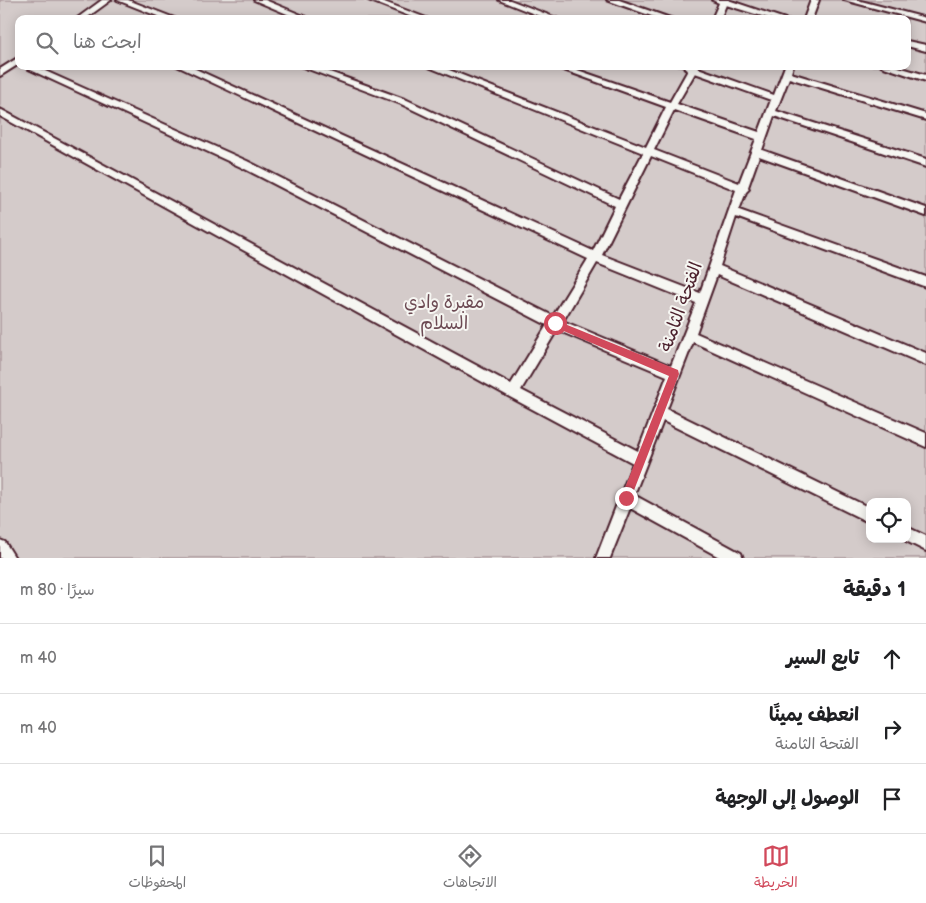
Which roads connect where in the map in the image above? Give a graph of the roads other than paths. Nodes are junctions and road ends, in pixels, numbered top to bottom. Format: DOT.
graph roads {
  1 [pos="107,0"];
  2 [pos="121,0"];
  3 [pos="258,0"];
  4 [pos="372,0"];
  5 [pos="503,0"];
  6 [pos="611,0"];
  7 [pos="814,0"];
  8 [pos="848,0"];
  9 [pos="721,1"];
  10 [pos="86,15"];
  11 [pos="162,15"];
  12 [pos="297,15"];
  13 [pos="414,15"];
  14 [pos="544,15"];
  15 [pos="657,15"];
  16 [pos="717,15"];
  17 [pos="768,15"];
  18 [pos="812,15"];
  19 [pos="906,15"];
  20 [pos="911,16"];
  21 [pos="926,20"];
  22 [pos="911,44"];
  23 [pos="926,48"];
  24 [pos="15,66"];
  25 [pos="36,70"];
  26 [pos="190,70"];
  27 [pos="315,70"];
  28 [pos="440,70"];
  29 [pos="569,70"];
  30 [pos="690,70"];
  31 [pos="700,70"];
  32 [pos="787,70"];
  33 [pos="899,70"];
  34 [pos="0,73"];
  35 [pos="926,78"];
  36 [pos="777,99"];
  37 [pos="672,107"];
  38 [pos="0,112"];
  39 [pos="772,112"];
  40 [pos="926,118"];
  41 [pos="762,137"];
  42 [pos="649,151"];
  43 [pos="757,152"];
  44 [pos="926,163"];
  45 [pos="744,189"];
  46 [pos="622,205"];
  47 [pos="733,212"];
  48 [pos="926,212"];
  49 [pos="595,256"];
  50 [pos="713,268"];
  51 [pos="926,282"];
  52 [pos="703,300"];
  53 [pos="555,323"];
  54 [pos="689,335"];
  55 [pos="926,359"];
  56 [pos="674,374"];
  57 [pos="513,392"];
  58 [pos="659,412"];
  59 [pos="926,440"];
  60 [pos="640,459"];
  61 [pos="626,498"];
  62 [pos="866,514"];
  63 [pos="911,536"];
  64 [pos="926,544"];
  65 [pos="0,547"];
  66 [pos="8,558"];
  67 [pos="603,558"];
  68 [pos="736,558"];
  1 -- 10 [label="lane"];
  2 -- 11 [label="lane"];
  3 -- 12 [label="lane"];
  4 -- 13 [label="lane"];
  5 -- 14 [label="lane"];
  6 -- 15 [label="lane"];
  7 -- 18 [label="lane"];
  8 -- 19 [label="lane"];
  9 -- 16 [label="lane"];
  9 -- 17 [label="lane"];
  20 -- 21 [label="lane"];
  22 -- 23 [label="lane"];
  24 -- 34 [label="lane"];
  25 -- 53 [label="lane"];
  26 -- 49 [label="lane"];
  27 -- 46 [label="lane"];
  28 -- 42 [label="lane"];
  29 -- 37 [label="lane"];
  30 -- 37 [label="lane"];
  31 -- 36 [label="lane"];
  32 -- 36 [label="lane, الفتحة الثامنة"];
  32 -- 40 [label="lane"];
  33 -- 35 [label="lane"];
  36 -- 39 [label="lane, الفتحة الثامنة"];
  37 -- 41 [label="lane"];
  37 -- 42 [label="lane"];
  38 -- 57 [label="lane"];
  39 -- 41 [label="lane, الفتحة الثامنة"];
  39 -- 44 [label="lane"];
  41 -- 43 [label="lane, الفتحة الثامنة"];
  42 -- 45 [label="lane"];
  42 -- 46 [label="lane"];
  43 -- 45 [label="lane, الفتحة الثامنة"];
  43 -- 48 [label="lane"];
  45 -- 47 [label="lane, الفتحة الثامنة"];
  46 -- 49 [label="lane"];
  47 -- 50 [label="lane, الفتحة الثامنة"];
  47 -- 51 [label="lane"];
  49 -- 52 [label="lane"];
  49 -- 53 [label="lane"];
  50 -- 52 [label="lane, الفتحة الثامنة"];
  50 -- 55 [label="lane"];
  52 -- 54 [label="lane, الفتحة الثامنة"];
  53 -- 56 [label="lane"];
  53 -- 57 [label="lane"];
  54 -- 56 [label="lane, الفتحة الثامنة"];
  54 -- 59 [label="lane"];
  56 -- 58 [label="lane, الفتحة الثامنة"];
  57 -- 60 [label="lane"];
  58 -- 60 [label="lane, الفتحة الثامنة"];
  58 -- 62 [label="lane"];
  60 -- 61 [label="lane, الفتحة الثامنة"];
  61 -- 67 [label="lane, الفتحة الثامنة"];
  61 -- 68 [label="lane"];
  63 -- 64 [label="lane"];
  65 -- 66 [label="lane"];
}
